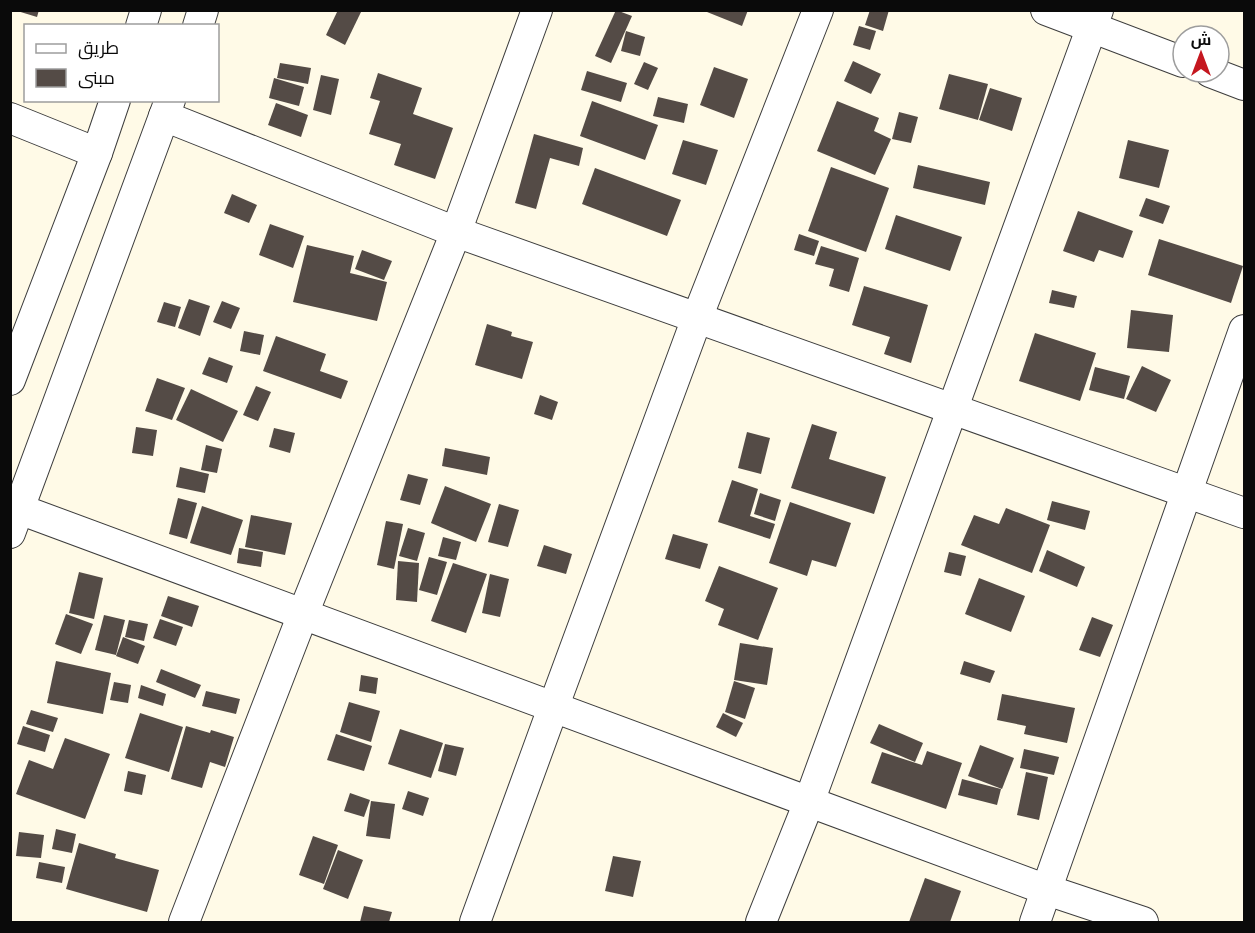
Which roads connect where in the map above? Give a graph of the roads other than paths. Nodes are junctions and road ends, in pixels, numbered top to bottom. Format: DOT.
graph roads {
  1 [pos="537,10"];
  2 [pos="818,10"];
  3 [pos="1046,10"];
  4 [pos="1095,19"];
  5 [pos="1171,56"];
  6 [pos="115,102"];
  7 [pos="167,108"];
  8 [pos="10,118"];
  9 [pos="97,153"];
  10 [pos="456,232"];
  11 [pos="697,318"];
  12 [pos="1245,330"];
  13 [pos="10,380"];
  14 [pos="951,409"];
  15 [pos="1187,493"];
  16 [pos="1245,513"];
  17 [pos="15,521"];
  18 [pos="303,614"];
  19 [pos="553,708"];
  20 [pos="809,802"];
  21 [pos="1047,890"];
  22 [pos="184,922"];
  23 [pos="475,922"];
  24 [pos="761,922"];
  25 [pos="1035,922"];
  26 [pos="1143,922"];
  1 -- 10 [label="street"];
  2 -- 11 [label="street"];
  3 -- 4 [label="street"];
  4 -- 5 [label="street"];
  4 -- 14 [label="street"];
  6 -- 9 [label="street"];
  7 -- 10 [label="street"];
  7 -- 17 [label="street"];
  8 -- 9 [label="street"];
  9 -- 13 [label="street"];
  10 -- 11 [label="street"];
  10 -- 18 [label="street"];
  11 -- 14 [label="street"];
  11 -- 19 [label="street"];
  12 -- 15 [label="street"];
  14 -- 15 [label="street"];
  14 -- 20 [label="street"];
  15 -- 16 [label="street"];
  15 -- 21 [label="street"];
  17 -- 18 [label="street"];
  18 -- 19 [label="street"];
  18 -- 22 [label="street"];
  19 -- 20 [label="street"];
  19 -- 23 [label="street"];
  20 -- 21 [label="street"];
  20 -- 24 [label="street"];
  21 -- 25 [label="street"];
  21 -- 26 [label="street"];
}
